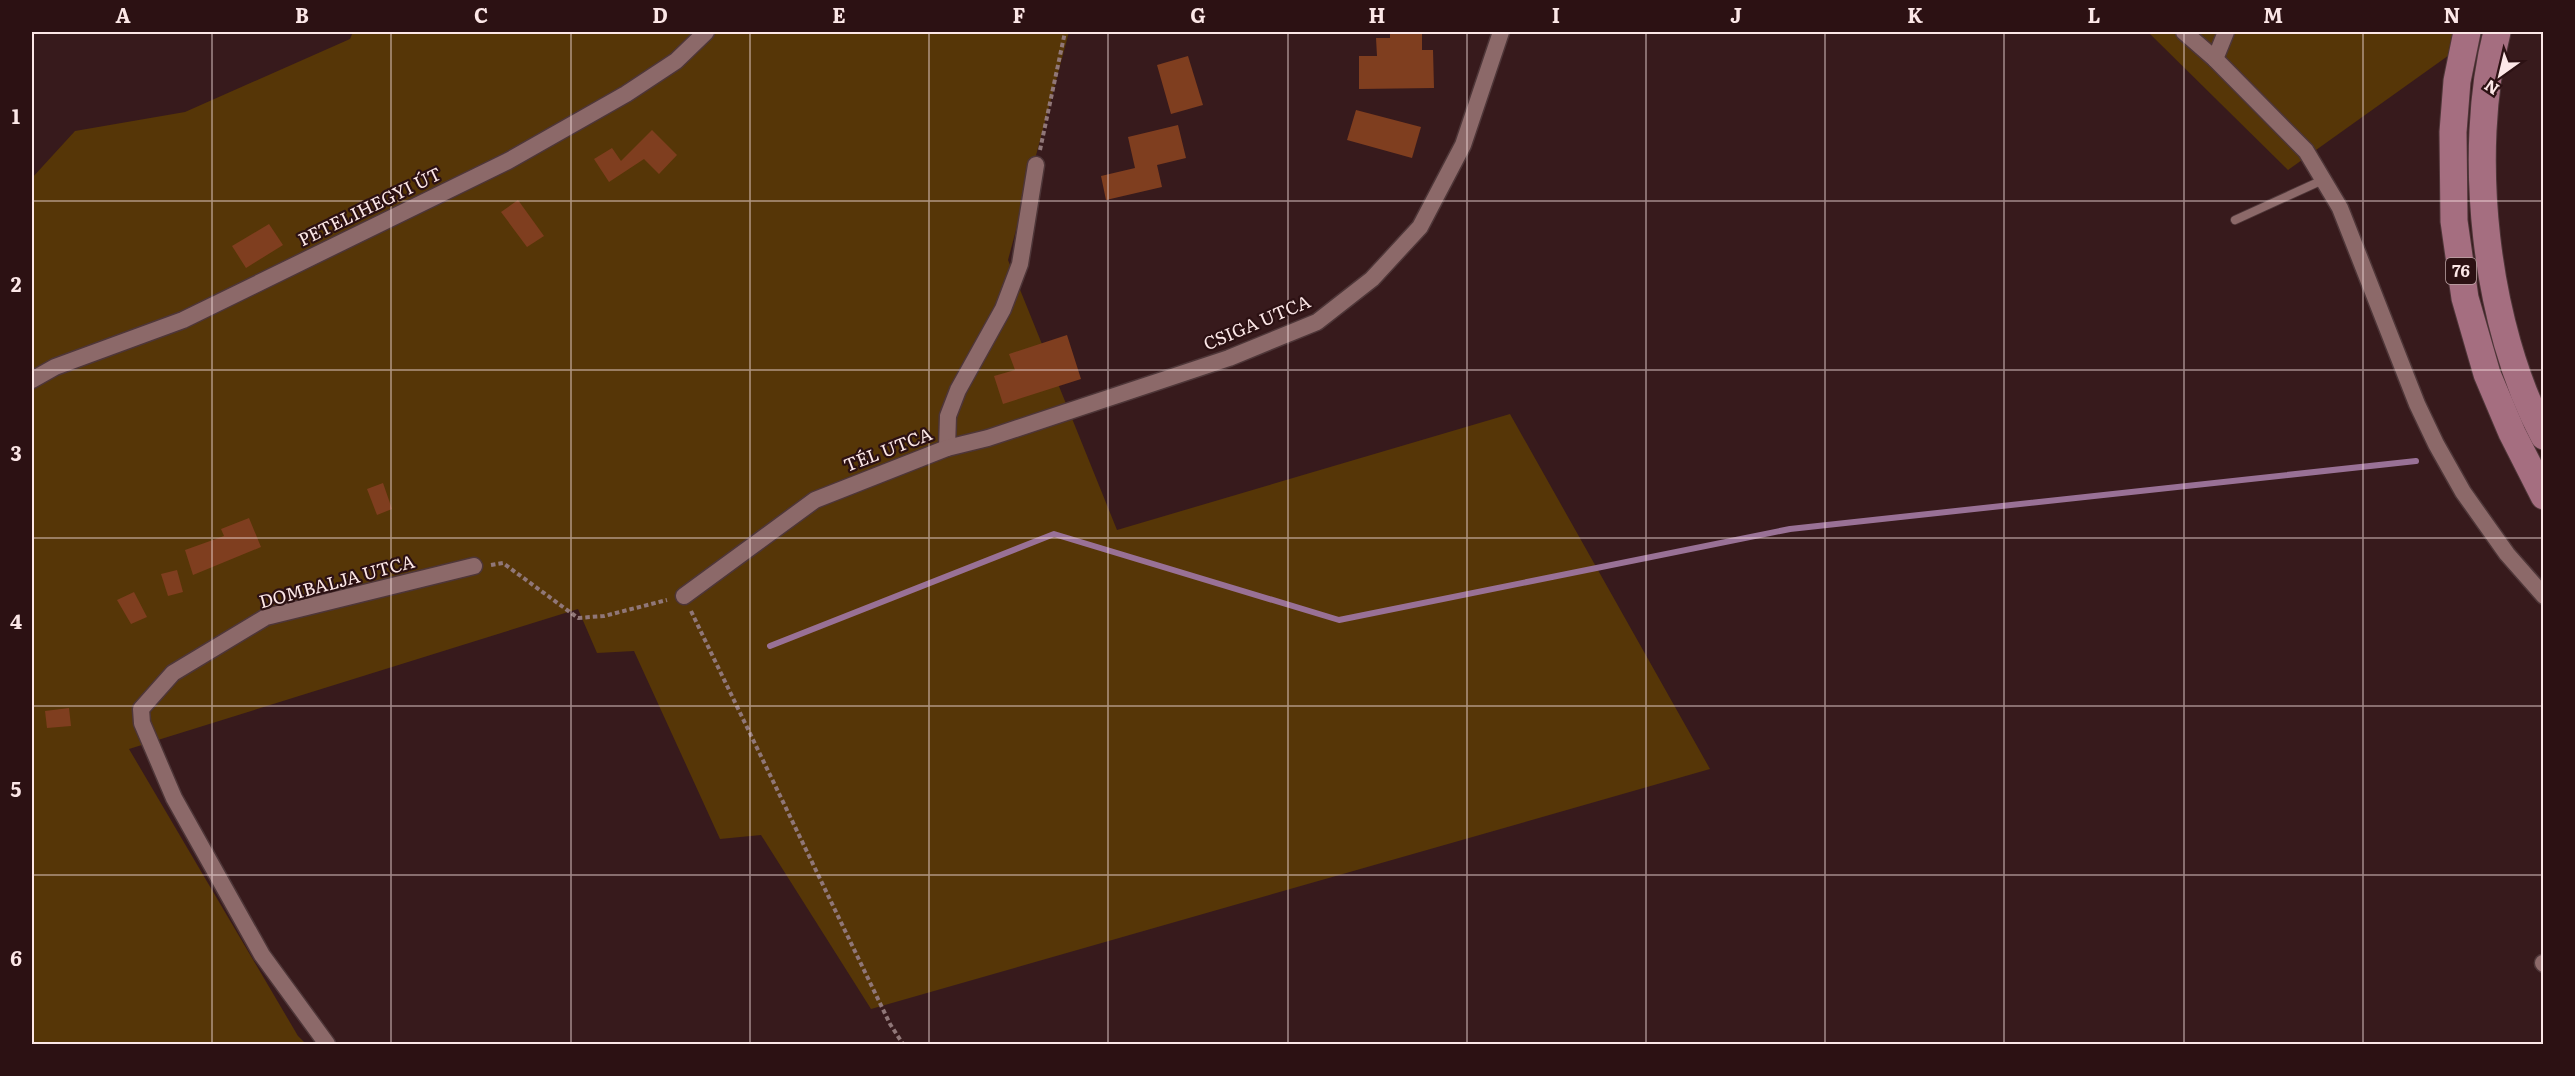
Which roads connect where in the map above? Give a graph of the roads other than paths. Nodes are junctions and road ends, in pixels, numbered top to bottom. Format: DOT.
graph roads {
  1 [pos="705,32"];
  2 [pos="1501,32"];
  3 [pos="2184,32"];
  4 [pos="2226,32"];
  5 [pos="2468,32"];
  6 [pos="2497,32"];
  7 [pos="2215,59"];
  8 [pos="1036,165"];
  9 [pos="2325,179"];
  10 [pos="2235,220"];
  11 [pos="32,380"];
  12 [pos="2544,436"];
  13 [pos="947,448"];
  14 [pos="2544,496"];
  15 [pos="474,566"];
  16 [pos="684,596"];
  17 [pos="2544,596"];
  18 [pos="327,1044"];
  1 -- 11 [label="street, PETELIHEGYI ÚT"];
  2 -- 13 [label="street, CSIGA UTCA"];
  3 -- 7 [label="street"];
  4 -- 7 [label="street"];
  5 -- 14 [label="main road, 76"];
  6 -- 12 [label="main road, 76"];
  7 -- 9 [label="street"];
  8 -- 13 [label="street, TÉL UTCA"];
  9 -- 10 [label="lane"];
  9 -- 17 [label="street"];
  13 -- 16 [label="street, TÉL UTCA"];
  15 -- 18 [label="street, DOMBALJA UTCA"];
}
